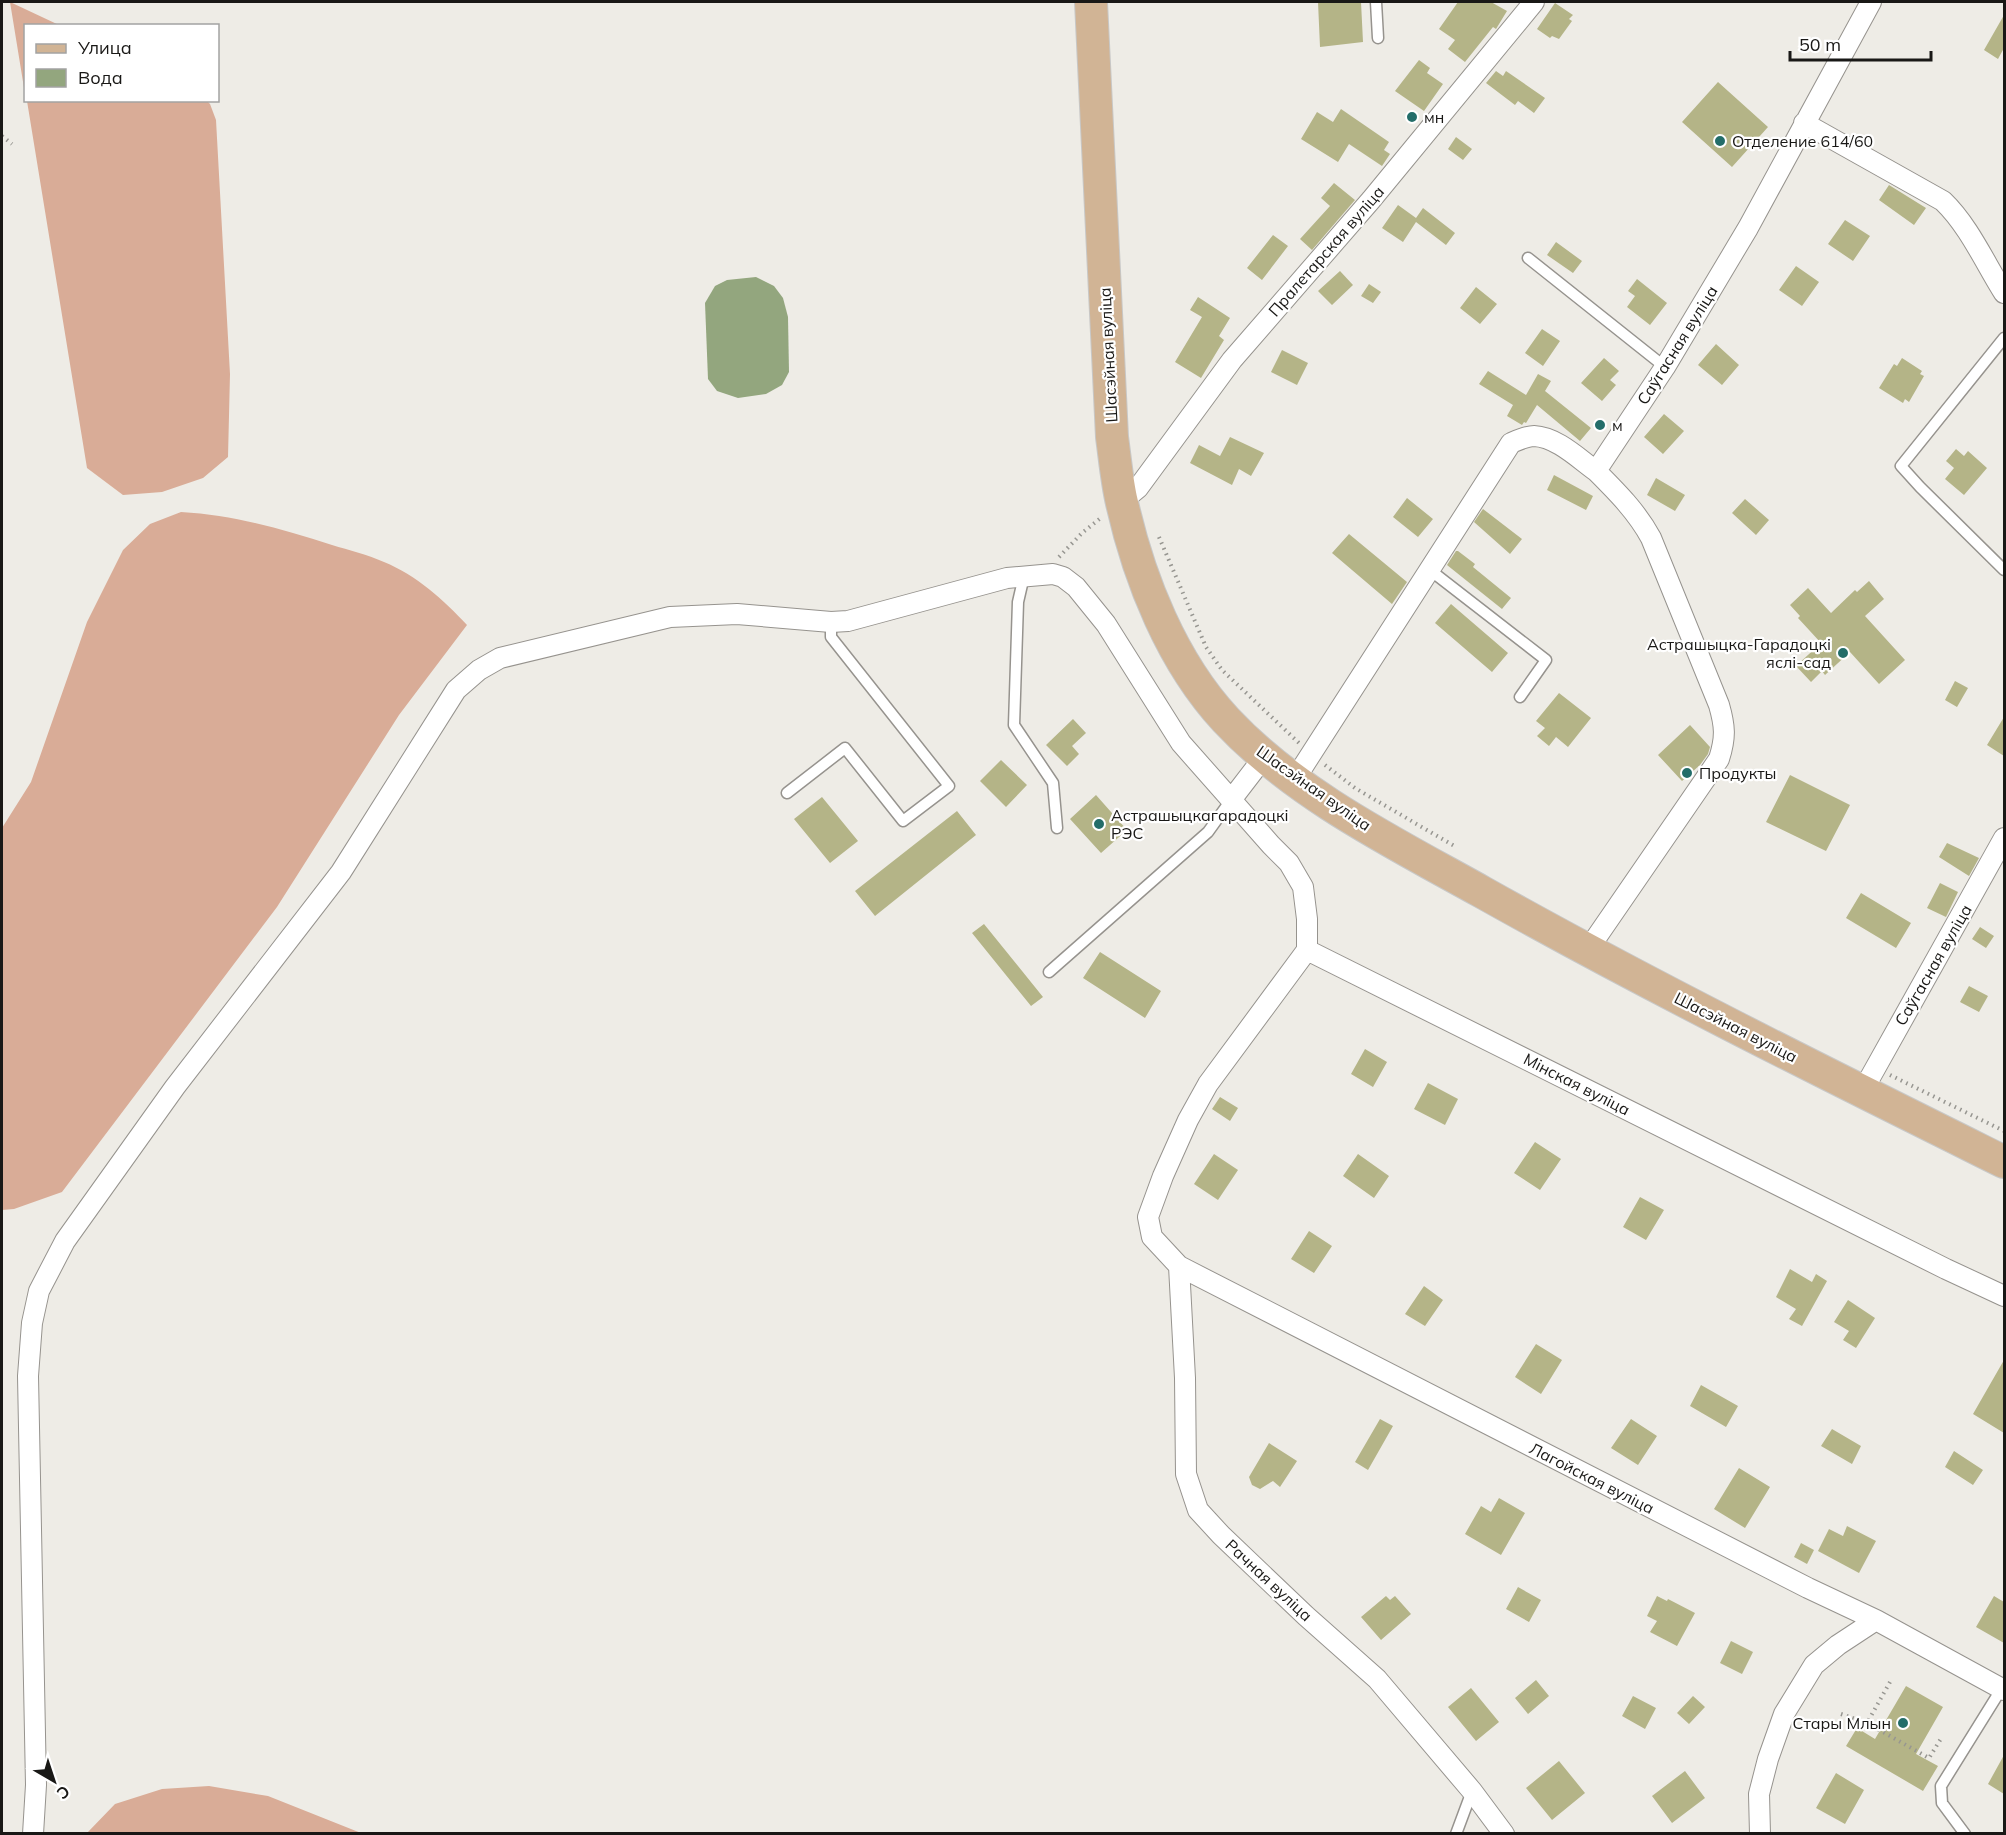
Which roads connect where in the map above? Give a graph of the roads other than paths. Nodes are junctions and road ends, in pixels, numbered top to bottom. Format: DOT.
graph roads {
  1 [pos="1091,2"];
  2 [pos="1376,2"];
  3 [pos="1534,2"];
  4 [pos="1871,2"];
  5 [pos="1378,38"];
  6 [pos="1804,123"];
  7 [pos="1528,258"];
  8 [pos="2004,293"];
  9 [pos="2004,338"];
  10 [pos="1665,367"];
  11 [pos="1596,471"];
  12 [pos="1121,502"];
  13 [pos="1430,570"];
  14 [pos="2004,570"];
  15 [pos="1033,575"];
  16 [pos="831,622"];
  17 [pos="1520,697"];
  18 [pos="1264,757"];
  19 [pos="1303,767"];
  20 [pos="787,793"];
  21 [pos="1231,800"];
  22 [pos="1057,828"];
  23 [pos="2004,838"];
  24 [pos="1307,950"];
  25 [pos="1587,951"];
  26 [pos="1049,972"];
  27 [pos="1869,1080"];
  28 [pos="2004,1162"];
  29 [pos="1179,1266"];
  30 [pos="2004,1296"];
  31 [pos="1876,1620"];
  32 [pos="2004,1687"];
  33 [pos="1473,1791"];
  34 [pos="33,1833"];
  35 [pos="1456,1833"];
  36 [pos="1504,1833"];
  37 [pos="1760,1833"];
  38 [pos="1965,1833"];
  1 -- 12 [label="main road, Шасэйная вуліца"];
  2 -- 5 [label="lane"];
  3 -- 12 [label="street, Пралетарская вуліца"];
  4 -- 6 [label="street, Саўгасная вуліца"];
  6 -- 8 [label="street"];
  6 -- 10 [label="street, Саўгасная вуліца"];
  7 -- 10 [label="lane"];
  9 -- 14 [label="lane"];
  10 -- 11 [label="street, Саўгасная вуліца"];
  11 -- 13 [label="street"];
  11 -- 25 [label="street"];
  12 -- 18 [label="main road, Шасэйная вуліца"];
  13 -- 17 [label="lane"];
  13 -- 19 [label="street"];
  15 -- 16 [label="street"];
  15 -- 21 [label="street"];
  15 -- 22 [label="lane"];
  16 -- 20 [label="lane"];
  16 -- 34 [label="street"];
  18 -- 19 [label="main road, Шасэйная вуліца"];
  18 -- 21 [label="street"];
  19 -- 25 [label="main road, Шасэйная вуліца"];
  21 -- 24 [label="street"];
  21 -- 26 [label="lane"];
  23 -- 27 [label="street, Саўгасная вуліца"];
  24 -- 29 [label="street, Лагойская вуліца"];
  24 -- 30 [label="street, Мінская вуліца"];
  25 -- 27 [label="main road, Шасэйная вуліца"];
  27 -- 28 [label="main road, Шасэйная вуліца"];
  29 -- 31 [label="street, Лагойская вуліца"];
  29 -- 33 [label="street, Рачная вуліца"];
  31 -- 32 [label="street, Лагойская вуліца"];
  31 -- 37 [label="street"];
  32 -- 38 [label="lane"];
  33 -- 35 [label="lane"];
  33 -- 36 [label="street, Рачная вуліца"];
}
